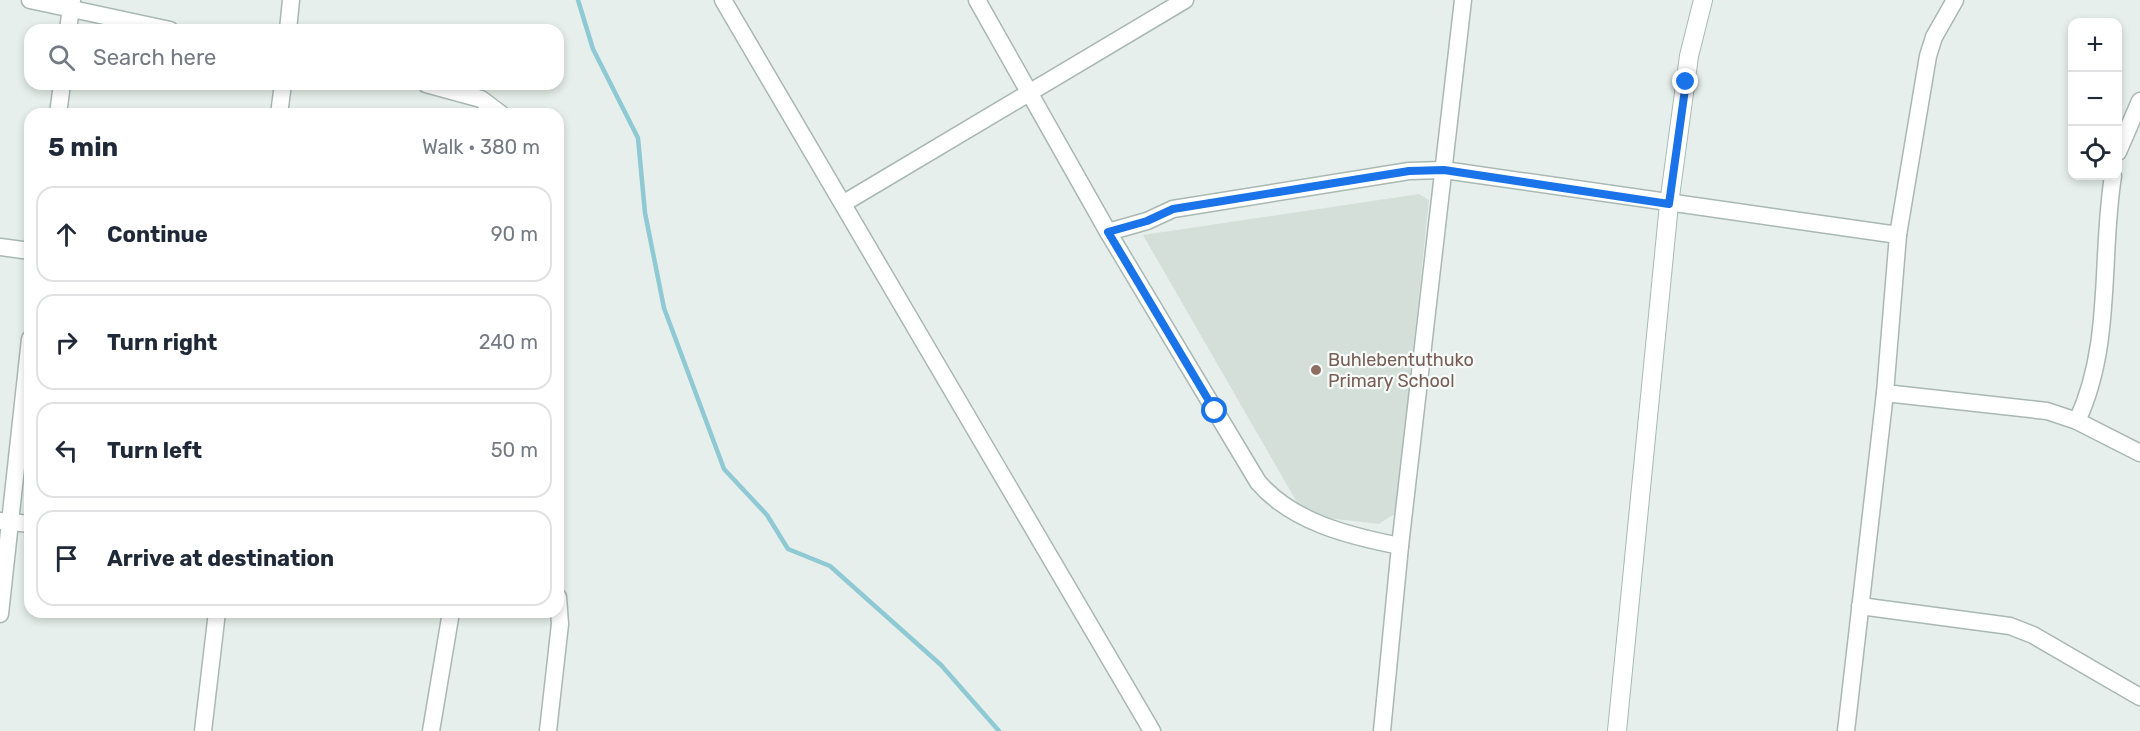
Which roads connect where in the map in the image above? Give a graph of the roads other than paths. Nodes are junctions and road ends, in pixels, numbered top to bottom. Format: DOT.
graph roads {
  1 [pos="30,0"];
  2 [pos="291,0"];
  3 [pos="723,0"];
  4 [pos="977,0"];
  5 [pos="1185,0"];
  6 [pos="1463,0"];
  7 [pos="1703,0"];
  8 [pos="1955,0"];
  9 [pos="72,4"];
  10 [pos="69,24"];
  11 [pos="147,24"];
  12 [pos="289,24"];
  13 [pos="61,90"];
  14 [pos="282,90"];
  15 [pos="448,90"];
  16 [pos="1028,92"];
  17 [pos="2140,101"];
  18 [pos="59,108"];
  19 [pos="280,108"];
  20 [pos="493,108"];
  21 [pos="2122,143"];
  22 [pos="1444,170"];
  23 [pos="2113,180"];
  24 [pos="844,203"];
  25 [pos="1669,204"];
  26 [pos="1108,232"];
  27 [pos="1898,235"];
  28 [pos="0,247"];
  29 [pos="24,250"];
  30 [pos="24,383"];
  31 [pos="1885,393"];
  32 [pos="2077,421"];
  33 [pos="2140,453"];
  34 [pos="5,521"];
  35 [pos="24,523"];
  36 [pos="1400,546"];
  37 [pos="1860,606"];
  38 [pos="0,614"];
  39 [pos="216,618"];
  40 [pos="450,618"];
  41 [pos="560,618"];
  42 [pos="2140,697"];
  43 [pos="203,731"];
  44 [pos="431,731"];
  45 [pos="548,731"];
  46 [pos="1152,731"];
  47 [pos="1382,731"];
  48 [pos="1617,731"];
  49 [pos="1846,731"];
  1 -- 9 [label="street"];
  2 -- 12 [label="street"];
  3 -- 24 [label="street"];
  4 -- 16 [label="street"];
  5 -- 16 [label="street"];
  6 -- 22 [label="street"];
  7 -- 25 [label="street"];
  8 -- 27 [label="street"];
  9 -- 10 [label="street"];
  9 -- 11 [label="street"];
  13 -- 18 [label="street"];
  14 -- 19 [label="street"];
  15 -- 20 [label="street"];
  16 -- 24 [label="street"];
  16 -- 26 [label="street"];
  17 -- 21 [label="street"];
  22 -- 25 [label="street"];
  22 -- 26 [label="street"];
  22 -- 36 [label="street"];
  23 -- 32 [label="street"];
  24 -- 46 [label="street"];
  25 -- 27 [label="street"];
  25 -- 48 [label="street"];
  26 -- 36 [label="street"];
  27 -- 31 [label="street"];
  28 -- 29 [label="street"];
  30 -- 34 [label="street"];
  31 -- 32 [label="street"];
  31 -- 37 [label="street"];
  32 -- 33 [label="street"];
  34 -- 35 [label="street"];
  34 -- 38 [label="street"];
  36 -- 47 [label="street"];
  37 -- 42 [label="street"];
  37 -- 49 [label="street"];
  39 -- 43 [label="street"];
  40 -- 44 [label="street"];
  41 -- 45 [label="street"];
}
